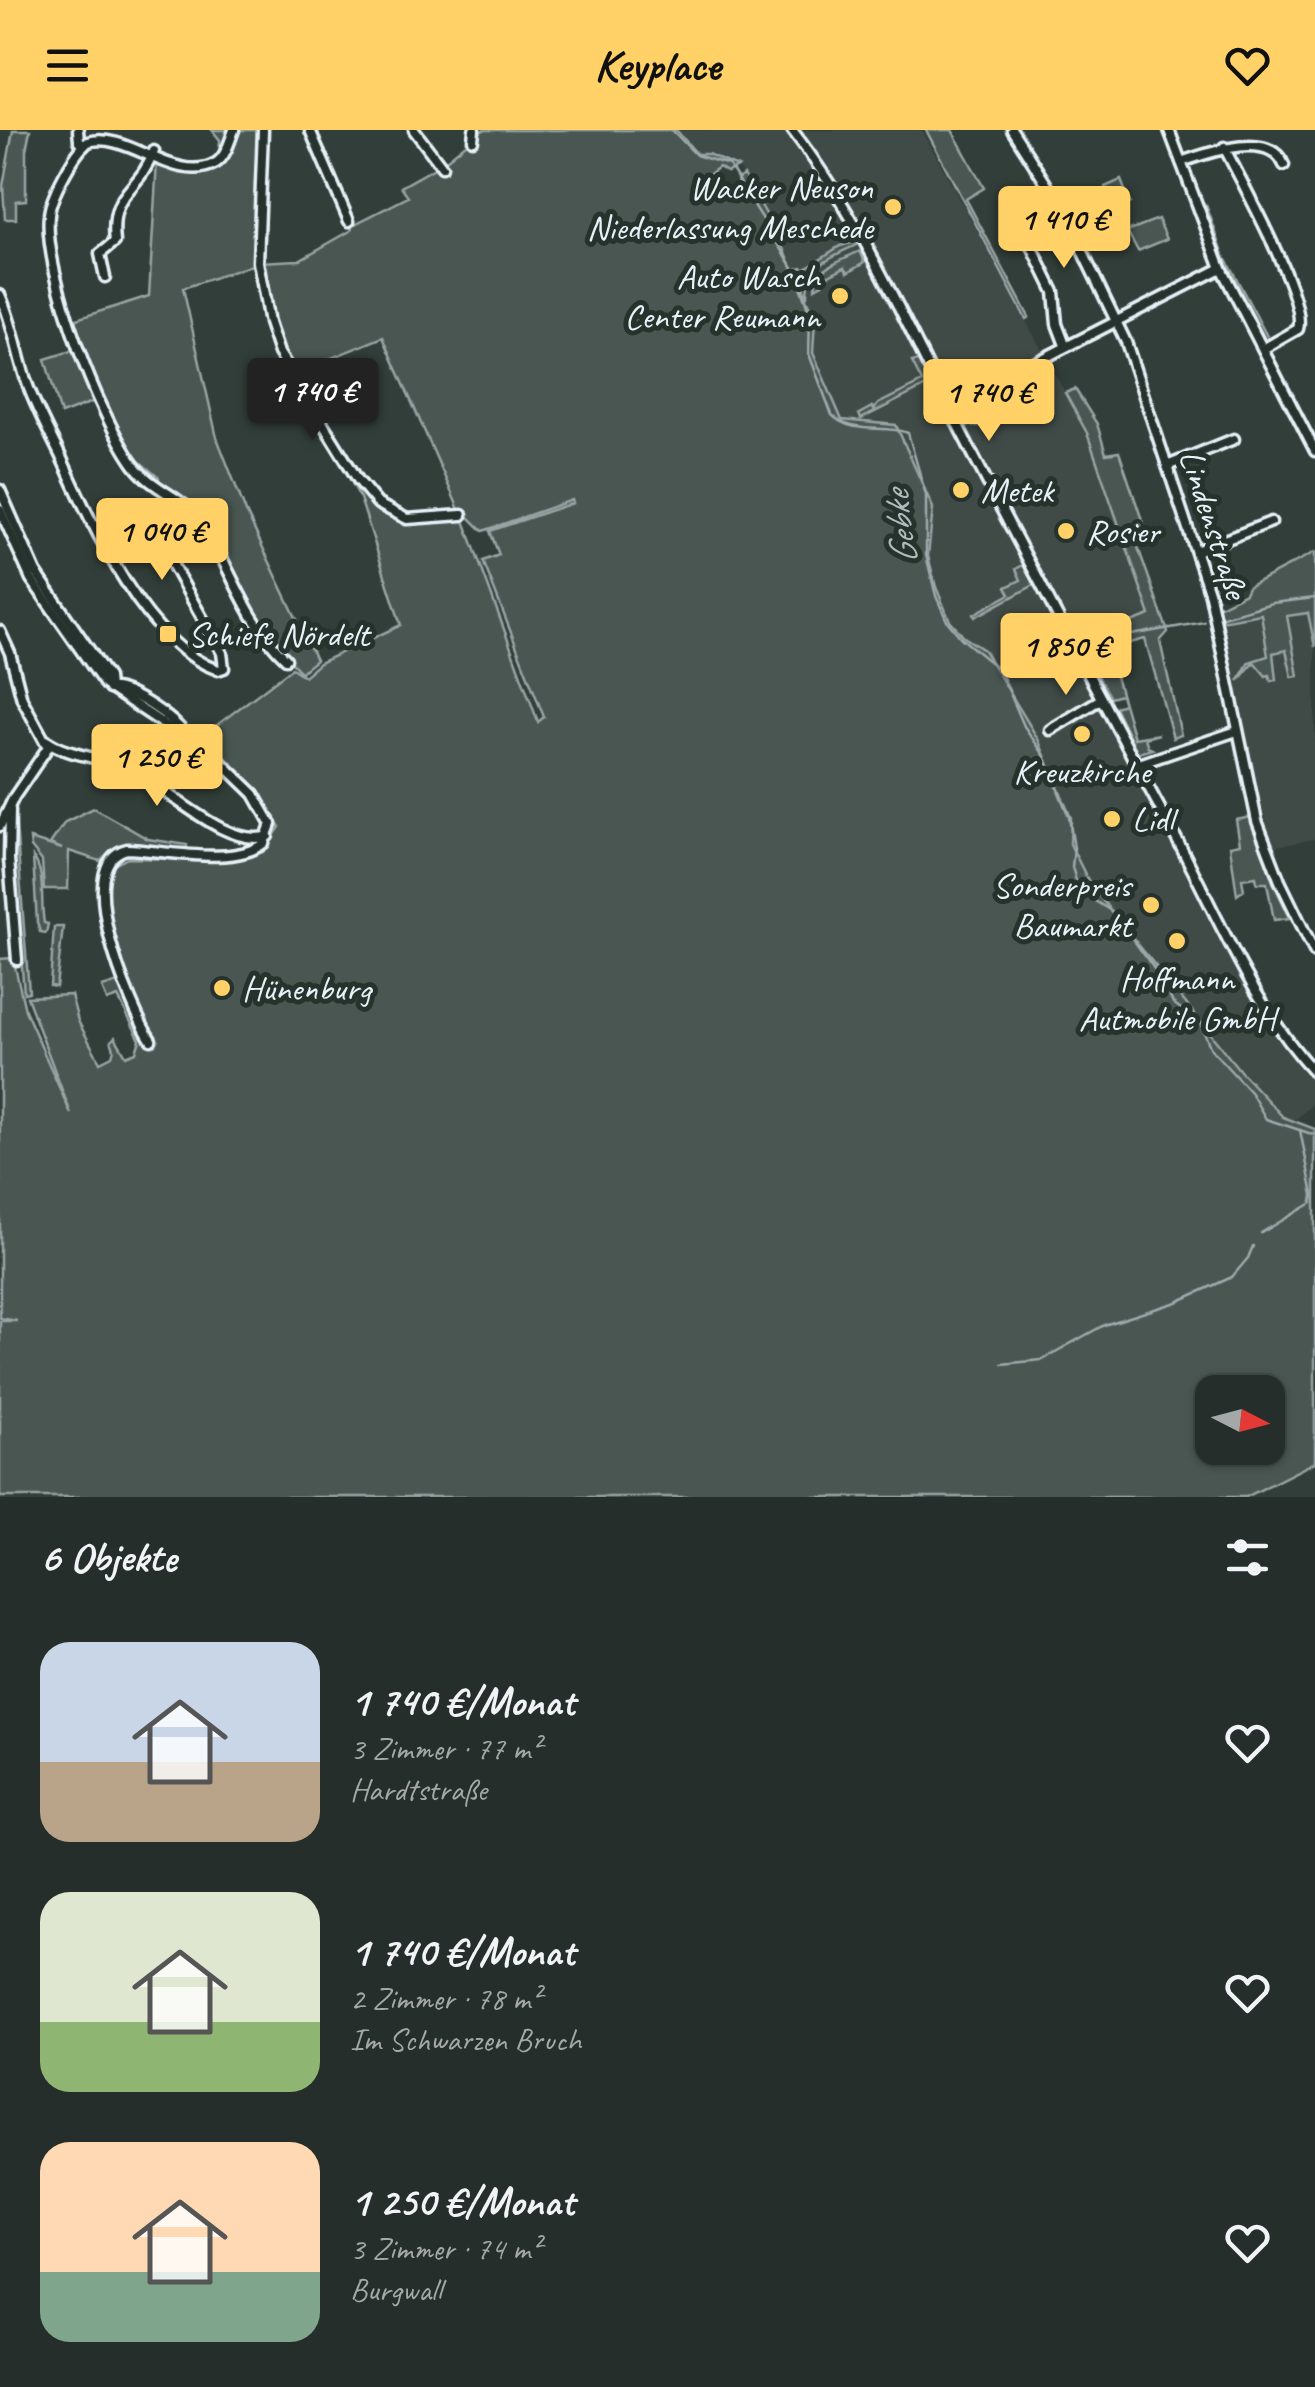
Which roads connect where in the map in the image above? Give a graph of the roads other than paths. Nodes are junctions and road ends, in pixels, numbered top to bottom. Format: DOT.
graph roads {
  1 [pos="78,130"];
  2 [pos="234,130"];
  3 [pos="263,130"];
  4 [pos="310,130"];
  5 [pos="414,130"];
  6 [pos="792,130"];
  7 [pos="1012,130"];
  8 [pos="1168,130"];
  9 [pos="84,146"];
  10 [pos="1224,147"];
  11 [pos="154,151"];
  12 [pos="1180,162"];
  13 [pos="1284,165"];
  14 [pos="442,166"];
  15 [pos="1016,216"];
  16 [pos="349,222"];
  17 [pos="114,242"];
  18 [pos="126,246"];
  19 [pos="1221,268"];
  20 [pos="104,278"];
  21 [pos="0,295"];
  22 [pos="1117,320"];
  23 [pos="1066,345"];
  24 [pos="1263,349"];
  25 [pos="948,407"];
  26 [pos="1234,439"];
  27 [pos="1315,450"];
  28 [pos="1167,466"];
  29 [pos="0,490"];
  30 [pos="0,510"];
  31 [pos="462,515"];
  32 [pos="1271,522"];
  33 [pos="92,524"];
  34 [pos="1196,551"];
  35 [pos="0,631"];
  36 [pos="286,660"];
  37 [pos="112,686"];
  38 [pos="1101,699"];
  39 [pos="1050,730"];
  40 [pos="1237,731"];
  41 [pos="48,741"];
  42 [pos="64,749"];
  43 [pos="45,755"];
  44 [pos="1136,765"];
  45 [pos="10,805"];
  46 [pos="0,826"];
  47 [pos="258,843"];
  48 [pos="1315,953"];
  49 [pos="17,960"];
  50 [pos="151,1040"];
  51 [pos="1315,1073"];
  1 -- 9 [label="street"];
  2 -- 11 [label="street"];
  3 -- 31 [label="street"];
  4 -- 16 [label="street"];
  5 -- 14 [label="street"];
  6 -- 25 [label="street"];
  7 -- 22 [label="street, Lindenstraße"];
  8 -- 12 [label="street"];
  9 -- 11 [label="street"];
  9 -- 36 [label="street"];
  10 -- 12 [label="street"];
  10 -- 13 [label="street"];
  10 -- 24 [label="street"];
  11 -- 17 [label="street"];
  12 -- 19 [label="street"];
  15 -- 23 [label="street"];
  17 -- 18 [label="street"];
  17 -- 20 [label="street"];
  19 -- 22 [label="street"];
  19 -- 24 [label="street"];
  21 -- 33 [label="street"];
  22 -- 23 [label="street"];
  22 -- 28 [label="street, Lindenstraße"];
  23 -- 25 [label="street"];
  24 -- 27 [label="street"];
  25 -- 38 [label="street"];
  26 -- 28 [label="street"];
  28 -- 34 [label="street, Lindenstraße"];
  29 -- 37 [label="street"];
  30 -- 37 [label="street"];
  32 -- 34 [label="street"];
  33 -- 33 [label="street"];
  34 -- 40 [label="street, Lindenstraße"];
  35 -- 41 [label="street"];
  37 -- 47 [label="street"];
  38 -- 39 [label="street"];
  38 -- 44 [label="street"];
  40 -- 44 [label="street"];
  40 -- 48 [label="street, Lindenstraße"];
  41 -- 42 [label="street"];
  41 -- 43 [label="street"];
  42 -- 43 [label="street"];
  42 -- 47 [label="street"];
  43 -- 45 [label="street"];
  44 -- 51 [label="street"];
  45 -- 46 [label="street"];
  45 -- 49 [label="street"];
  47 -- 50 [label="street"];
}
